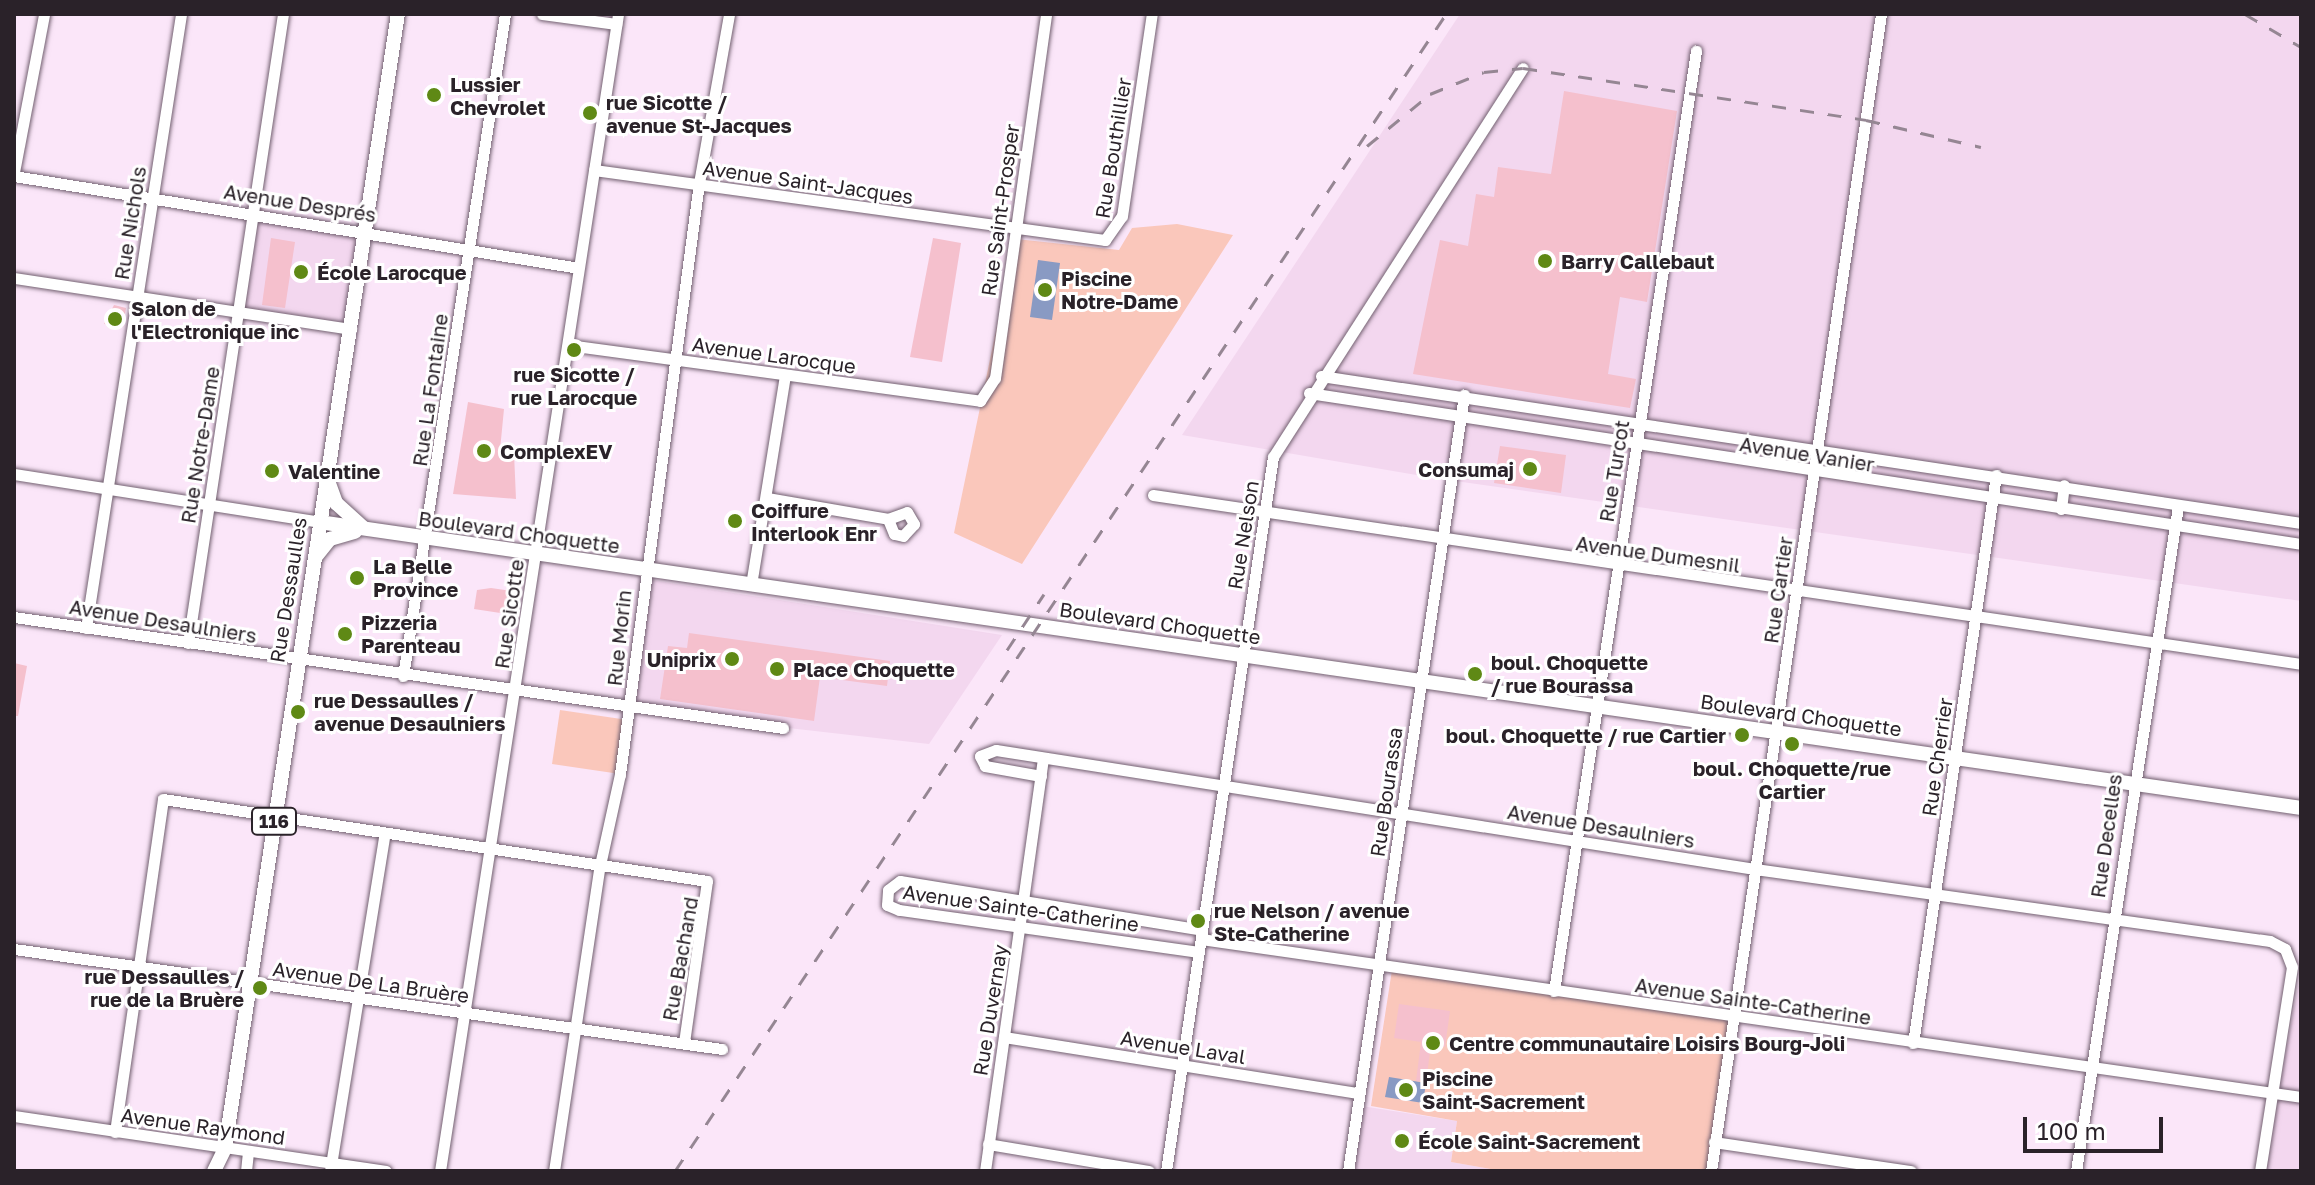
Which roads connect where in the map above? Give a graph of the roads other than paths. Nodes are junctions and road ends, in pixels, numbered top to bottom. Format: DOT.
graph roads {
  1 [pos="44,14"];
  2 [pos="181,14"];
  3 [pos="283,14"];
  4 [pos="398,14"];
  5 [pos="505,14"];
  6 [pos="542,14"];
  7 [pos="729,14"];
  8 [pos="1046,14"];
  9 [pos="1152,14"];
  10 [pos="1881,14"];
  11 [pos="617,19"];
  12 [pos="1696,51"];
  13 [pos="1523,68"];
  14 [pos="594,170"];
  15 [pos="14,174"];
  16 [pos="699,183"];
  17 [pos="152,198"];
  18 [pos="253,213"];
  19 [pos="1016,231"];
  20 [pos="364,232"];
  21 [pos="468,245"];
  22 [pos="579,268"];
  23 [pos="14,278"];
  24 [pos="137,297"];
  25 [pos="238,312"];
  26 [pos="351,329"];
  27 [pos="568,345"];
  28 [pos="674,359"];
  29 [pos="785,375"];
  30 [pos="1321,376"];
  31 [pos="1412,388"];
  32 [pos="1309,393"];
  33 [pos="1464,395"];
  34 [pos="975,403"];
  35 [pos="1408,411"];
  36 [pos="1460,418"];
  37 [pos="1639,423"];
  38 [pos="1636,445"];
  39 [pos="1817,448"];
  40 [pos="1813,473"];
  41 [pos="14,474"];
  42 [pos="1996,475"];
  43 [pos="326,477"];
  44 [pos="2064,485"];
  45 [pos="108,489"];
  46 [pos="1153,495"];
  47 [pos="767,498"];
  48 [pos="1992,500"];
  49 [pos="209,505"];
  50 [pos="2178,506"];
  51 [pos="2061,509"];
  52 [pos="1265,510"];
  53 [pos="2255,517"];
  54 [pos="888,519"];
  55 [pos="319,522"];
  56 [pos="2301,523"];
  57 [pos="2175,524"];
  58 [pos="367,530"];
  59 [pos="2250,536"];
  60 [pos="1441,537"];
  61 [pos="428,539"];
  62 [pos="2301,544"];
  63 [pos="535,558"];
  64 [pos="312,565"];
  65 [pos="1618,568"];
  66 [pos="645,570"];
  67 [pos="751,585"];
  68 [pos="1796,593"];
  69 [pos="14,617"];
  70 [pos="1975,617"];
  71 [pos="86,628"];
  72 [pos="188,643"];
  73 [pos="2157,643"];
  74 [pos="1243,655"];
  75 [pos="298,660"];
  76 [pos="2301,664"];
  77 [pos="403,676"];
  78 [pos="1420,681"];
  79 [pos="516,693"];
  80 [pos="1598,706"];
  81 [pos="629,710"];
  82 [pos="783,728"];
  83 [pos="1777,732"];
  84 [pos="1955,758"];
  85 [pos="1043,760"];
  86 [pos="1041,776"];
  87 [pos="2131,783"];
  88 [pos="1223,789"];
  89 [pos="2301,808"];
  90 [pos="1401,814"];
  91 [pos="275,815"];
  92 [pos="385,833"];
  93 [pos="1579,840"];
  94 [pos="494,847"];
  95 [pos="600,865"];
  96 [pos="1755,869"];
  97 [pos="1935,894"];
  98 [pos="1023,900"];
  99 [pos="2112,919"];
  100 [pos="1022,924"];
  101 [pos="1202,934"];
  102 [pos="14,949"];
  103 [pos="1199,952"];
  104 [pos="1379,967"];
  105 [pos="139,968"];
  106 [pos="250,983"];
  107 [pos="1554,991"];
  108 [pos="359,995"];
  109 [pos="468,1014"];
  110 [pos="1732,1016"];
  111 [pos="576,1029"];
  112 [pos="1004,1037"];
  113 [pos="684,1043"];
  114 [pos="1913,1043"];
  115 [pos="722,1049"];
  116 [pos="1182,1064"];
  117 [pos="2090,1069"];
  118 [pos="1357,1093"];
  119 [pos="2272,1093"];
  120 [pos="2301,1097"];
  121 [pos="14,1116"];
  122 [pos="115,1132"];
  123 [pos="1714,1142"];
  124 [pos="988,1144"];
  125 [pos="225,1148"];
  126 [pos="248,1152"];
  127 [pos="330,1167"];
  128 [pos="214,1171"];
  129 [pos="246,1171"];
  130 [pos="386,1171"];
  131 [pos="440,1171"];
  132 [pos="554,1171"];
  133 [pos="985,1171"];
  134 [pos="1149,1171"];
  135 [pos="1166,1171"];
  136 [pos="1348,1171"];
  137 [pos="1711,1171"];
  138 [pos="1911,1171"];
  139 [pos="2076,1171"];
  140 [pos="2260,1171"];
  1 -- 15 [label="street"];
  2 -- 17 [label="street, Rue Nichols"];
  3 -- 18 [label="street, Rue Notre-Dame"];
  4 -- 20 [label="main road, Rue Dessaulles / 116"];
  5 -- 21 [label="street, Rue La Fontaine"];
  6 -- 11 [label="street"];
  7 -- 16 [label="street, Rue Morin"];
  8 -- 19 [label="street, Rue Saint-Prosper"];
  9 -- 19 [label="street, Rue Bouthillier"];
  10 -- 39 [label="street, Rue Cartier"];
  11 -- 14 [label="street, Rue Sicotte"];
  12 -- 37 [label="street, Rue Turcot"];
  13 -- 30 [label="street, Rue Nelson"];
  14 -- 16 [label="street, Avenue Saint-Jacques"];
  14 -- 22 [label="street, Rue Sicotte"];
  15 -- 17 [label="street, Avenue Després"];
  16 -- 19 [label="street, Avenue Saint-Jacques"];
  16 -- 28 [label="street, Rue Morin"];
  17 -- 18 [label="street, Avenue Després"];
  17 -- 24 [label="street, Rue Nichols"];
  18 -- 20 [label="street, Avenue Després"];
  18 -- 25 [label="street, Rue Notre-Dame"];
  19 -- 34 [label="street, Rue Saint-Prosper"];
  20 -- 21 [label="street, Avenue Després"];
  20 -- 26 [label="main road, Rue Dessaulles / 116"];
  21 -- 22 [label="street, Avenue Després"];
  21 -- 61 [label="street, Rue La Fontaine"];
  22 -- 27 [label="street, Rue Sicotte"];
  23 -- 24 [label="street"];
  24 -- 25 [label="street"];
  24 -- 45 [label="street, Rue Nichols"];
  25 -- 26 [label="street"];
  25 -- 49 [label="street, Rue Notre-Dame"];
  26 -- 43 [label="main road, Rue Dessaulles / 116"];
  27 -- 28 [label="street, Avenue Larocque"];
  27 -- 63 [label="street, Rue Sicotte"];
  28 -- 29 [label="street, Avenue Larocque"];
  28 -- 66 [label="street, Rue Morin"];
  29 -- 34 [label="street, Avenue Larocque"];
  29 -- 47 [label="street"];
  30 -- 31 [label="street, Avenue Vanier"];
  30 -- 32 [label="street, Rue Nelson"];
  31 -- 33 [label="street, Avenue Vanier"];
  31 -- 35 [label="street"];
  32 -- 35 [label="street, Avenue Vanier"];
  32 -- 52 [label="street, Rue Nelson"];
  33 -- 36 [label="street, Rue Bourassa"];
  33 -- 37 [label="street, Avenue Vanier"];
  35 -- 36 [label="street, Avenue Vanier"];
  36 -- 38 [label="street, Avenue Vanier"];
  36 -- 60 [label="street, Rue Bourassa"];
  37 -- 38 [label="street, Rue Turcot"];
  37 -- 39 [label="street, Avenue Vanier"];
  38 -- 40 [label="street, Avenue Vanier"];
  38 -- 65 [label="street, Rue Turcot"];
  39 -- 40 [label="street, Rue Cartier"];
  39 -- 42 [label="street, Avenue Vanier"];
  40 -- 48 [label="street, Avenue Vanier"];
  40 -- 68 [label="street, Rue Cartier"];
  41 -- 45 [label="street, Boulevard Choquette"];
  42 -- 44 [label="street, Avenue Vanier"];
  42 -- 48 [label="street, Rue Cherrier"];
  43 -- 55 [label="main road, Rue Dessaulles / 116"];
  43 -- 58 [label="main road"];
  44 -- 50 [label="street, Avenue Vanier"];
  44 -- 51 [label="street"];
  45 -- 49 [label="street, Boulevard Choquette"];
  45 -- 71 [label="street, Rue Nichols"];
  46 -- 52 [label="street, Avenue Dumesnil"];
  47 -- 54 [label="street"];
  47 -- 67 [label="street"];
  48 -- 51 [label="street, Avenue Vanier"];
  48 -- 70 [label="street, Rue Cherrier"];
  49 -- 55 [label="street, Boulevard Choquette"];
  49 -- 72 [label="street, Rue Notre-Dame"];
  50 -- 53 [label="street, Avenue Vanier"];
  50 -- 57 [label="street, Rue Decelles"];
  51 -- 57 [label="street, Avenue Vanier"];
  52 -- 60 [label="street, Avenue Dumesnil"];
  52 -- 74 [label="street, Rue Nelson"];
  53 -- 56 [label="street, Avenue Vanier"];
  53 -- 59 [label="street"];
  55 -- 58 [label="main road, Boulevard Choquette"];
  55 -- 64 [label="main road, Rue Dessaulles / 116"];
  57 -- 59 [label="street, Avenue Vanier"];
  57 -- 73 [label="street, Rue Decelles"];
  58 -- 61 [label="main road, Boulevard Choquette"];
  58 -- 64 [label="main road"];
  59 -- 62 [label="street, Avenue Vanier"];
  60 -- 65 [label="street, Avenue Dumesnil"];
  60 -- 78 [label="street, Rue Bourassa"];
  61 -- 63 [label="main road, Boulevard Choquette"];
  61 -- 77 [label="street, Rue La Fontaine"];
  63 -- 66 [label="main road, Boulevard Choquette"];
  63 -- 79 [label="street, Rue Sicotte"];
  64 -- 75 [label="main road, Rue Dessaulles / 116"];
  65 -- 68 [label="street, Avenue Dumesnil"];
  65 -- 80 [label="street, Rue Turcot"];
  66 -- 67 [label="main road, Boulevard Choquette"];
  66 -- 81 [label="street, Rue Morin"];
  67 -- 74 [label="main road, Boulevard Choquette"];
  68 -- 70 [label="street, Avenue Dumesnil"];
  68 -- 83 [label="street, Rue Cartier"];
  69 -- 71 [label="street, Avenue Desaulniers"];
  70 -- 73 [label="street, Avenue Dumesnil"];
  70 -- 84 [label="street, Rue Cherrier"];
  71 -- 72 [label="street, Avenue Desaulniers"];
  72 -- 75 [label="street, Avenue Desaulniers"];
  73 -- 76 [label="street, Avenue Dumesnil"];
  73 -- 87 [label="street, Rue Decelles"];
  74 -- 78 [label="main road, Boulevard Choquette"];
  74 -- 88 [label="street, Rue Nelson"];
  75 -- 77 [label="street, Avenue Desaulniers"];
  75 -- 91 [label="main road, Rue Dessaulles / 116"];
  77 -- 79 [label="street, Avenue Desaulniers"];
  78 -- 80 [label="main road, Boulevard Choquette"];
  78 -- 90 [label="street, Rue Bourassa"];
  79 -- 81 [label="street, Avenue Desaulniers"];
  79 -- 94 [label="street, Rue Sicotte"];
  80 -- 83 [label="main road, Boulevard Choquette"];
  80 -- 93 [label="street, Rue Turcot"];
  81 -- 82 [label="street, Avenue Desaulniers"];
  81 -- 95 [label="street, Rue Morin"];
  83 -- 84 [label="main road, Boulevard Choquette"];
  83 -- 96 [label="street, Rue Cartier"];
  84 -- 87 [label="main road, Boulevard Choquette"];
  84 -- 97 [label="street, Rue Cherrier"];
  85 -- 86 [label="street, Rue Duvernay"];
  85 -- 86 [label="street, Avenue Desaulniers"];
  85 -- 88 [label="street, Avenue Desaulniers"];
  86 -- 98 [label="street, Rue Duvernay"];
  87 -- 89 [label="main road, Boulevard Choquette"];
  87 -- 99 [label="street, Rue Decelles"];
  88 -- 90 [label="street, Avenue Desaulniers"];
  88 -- 101 [label="street, Rue Nelson"];
  90 -- 93 [label="street, Avenue Desaulniers"];
  90 -- 104 [label="street, Rue Bourassa"];
  91 -- 92 [label="street"];
  91 -- 105 [label="street"];
  91 -- 106 [label="main road, Rue Dessaulles / 116"];
  92 -- 94 [label="street"];
  92 -- 108 [label="street"];
  93 -- 96 [label="street, Avenue Desaulniers"];
  93 -- 107 [label="street, Rue Turcot"];
  94 -- 95 [label="street"];
  94 -- 109 [label="street, Rue Sicotte"];
  95 -- 111 [label="street, Rue Morin"];
  95 -- 113 [label="street, Rue Bachand"];
  96 -- 97 [label="street, Avenue Desaulniers"];
  96 -- 110 [label="street, Rue Cartier"];
  97 -- 99 [label="street, Avenue Desaulniers"];
  97 -- 114 [label="street, Rue Cherrier"];
  98 -- 100 [label="street, Rue Duvernay"];
  98 -- 100 [label="street, Avenue Sainte-Catherine"];
  98 -- 101 [label="street, Avenue Sainte-Catherine"];
  99 -- 117 [label="street, Rue Decelles"];
  99 -- 119 [label="street, Avenue Desaulniers"];
  100 -- 103 [label="street, Avenue Sainte-Catherine"];
  100 -- 112 [label="street, Rue Duvernay"];
  101 -- 103 [label="street, Rue Nelson"];
  101 -- 104 [label="street, Avenue Sainte-Catherine"];
  102 -- 105 [label="street, Avenue De La Bruère"];
  103 -- 116 [label="street, Rue Nelson"];
  104 -- 107 [label="street, Avenue Sainte-Catherine"];
  104 -- 118 [label="street, Rue Bourassa"];
  105 -- 106 [label="street, Avenue De La Bruère"];
  105 -- 122 [label="street"];
  106 -- 108 [label="street, Avenue De La Bruère"];
  106 -- 125 [label="main road, Rue Dessaulles / 116"];
  107 -- 110 [label="street, Avenue Sainte-Catherine"];
  108 -- 109 [label="street, Avenue De La Bruère"];
  108 -- 127 [label="street"];
  109 -- 111 [label="street, Avenue De La Bruère"];
  109 -- 131 [label="street, Rue Sicotte"];
  110 -- 114 [label="street, Avenue Sainte-Catherine"];
  110 -- 123 [label="street, Rue Cartier"];
  111 -- 113 [label="street, Avenue De La Bruère"];
  111 -- 132 [label="street, Rue Morin"];
  112 -- 116 [label="street, Avenue Laval"];
  112 -- 124 [label="street, Rue Duvernay"];
  113 -- 115 [label="street, Avenue De La Bruère"];
  114 -- 117 [label="street, Avenue Sainte-Catherine"];
  116 -- 118 [label="street, Avenue Laval"];
  116 -- 135 [label="street, Rue Nelson"];
  117 -- 119 [label="street, Avenue Sainte-Catherine"];
  117 -- 139 [label="street, Rue Decelles"];
  118 -- 136 [label="street, Rue Bourassa"];
  119 -- 120 [label="street, Avenue Sainte-Catherine"];
  119 -- 140 [label="street"];
  121 -- 122 [label="street, Avenue Raymond"];
  122 -- 125 [label="street, Avenue Raymond"];
  123 -- 137 [label="street, Rue Cartier"];
  123 -- 138 [label="street"];
  124 -- 133 [label="street, Rue Duvernay"];
  124 -- 134 [label="street"];
  125 -- 126 [label="street, Avenue Raymond"];
  125 -- 128 [label="main road, Rue Dessaulles / 116"];
  126 -- 127 [label="street, Avenue Raymond"];
  126 -- 129 [label="street"];
  127 -- 130 [label="street, Avenue Raymond"];
}
